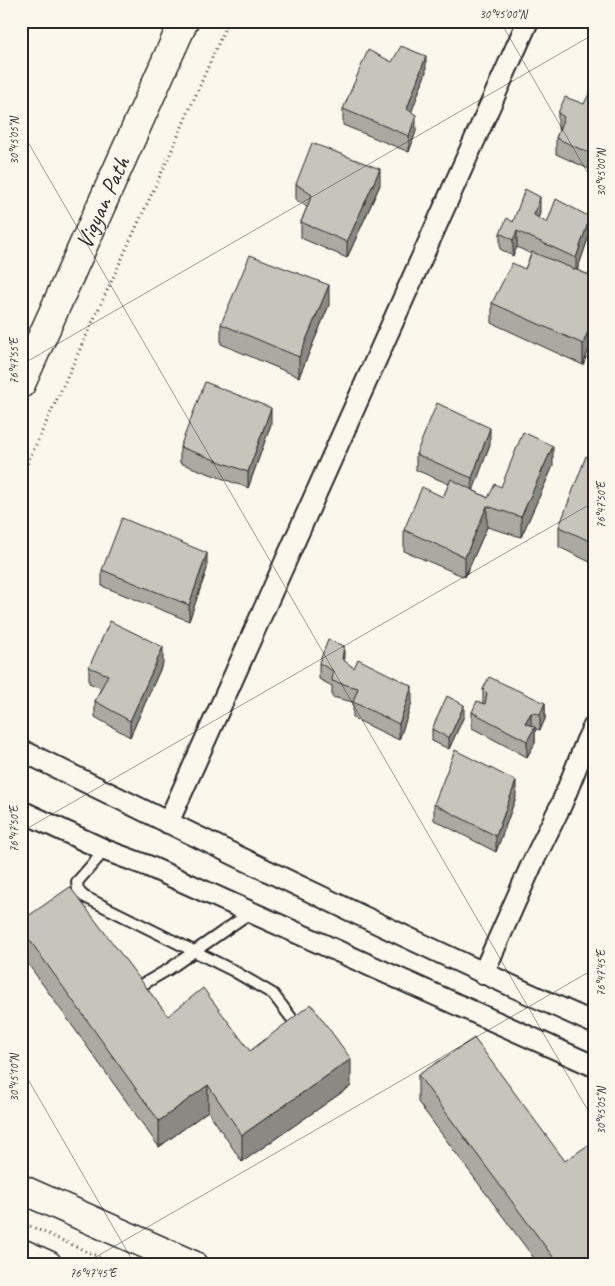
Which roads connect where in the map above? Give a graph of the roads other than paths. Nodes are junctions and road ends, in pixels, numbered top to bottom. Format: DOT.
graph roads {
  1 [pos="184,21"];
  2 [pos="528,21"];
  3 [pos="21,384"];
  4 [pos="594,726"];
  5 [pos="21,750"];
  6 [pos="21,811"];
  7 [pos="168,823"];
  8 [pos="105,850"];
  9 [pos="251,912"];
  10 [pos="194,952"];
  11 [pos="483,974"];
  12 [pos="140,986"];
  13 [pos="594,1023"];
  14 [pos="296,1024"];
  15 [pos="594,1066"];
  16 [pos="21,1189"];
  17 [pos="21,1253"];
  18 [pos="48,1265"];
  19 [pos="193,1265"];
  1 -- 3 [label="main road, Vigyan Path"];
  2 -- 7 [label="street"];
  4 -- 11 [label="street"];
  5 -- 7 [label="street"];
  6 -- 8 [label="street"];
  7 -- 11 [label="street"];
  8 -- 9 [label="street"];
  8 -- 10 [label="lane"];
  9 -- 10 [label="lane"];
  9 -- 15 [label="street"];
  10 -- 12 [label="lane"];
  10 -- 14 [label="lane"];
  11 -- 13 [label="street"];
  16 -- 19 [label="main road"];
  17 -- 18 [label="main road"];
}
